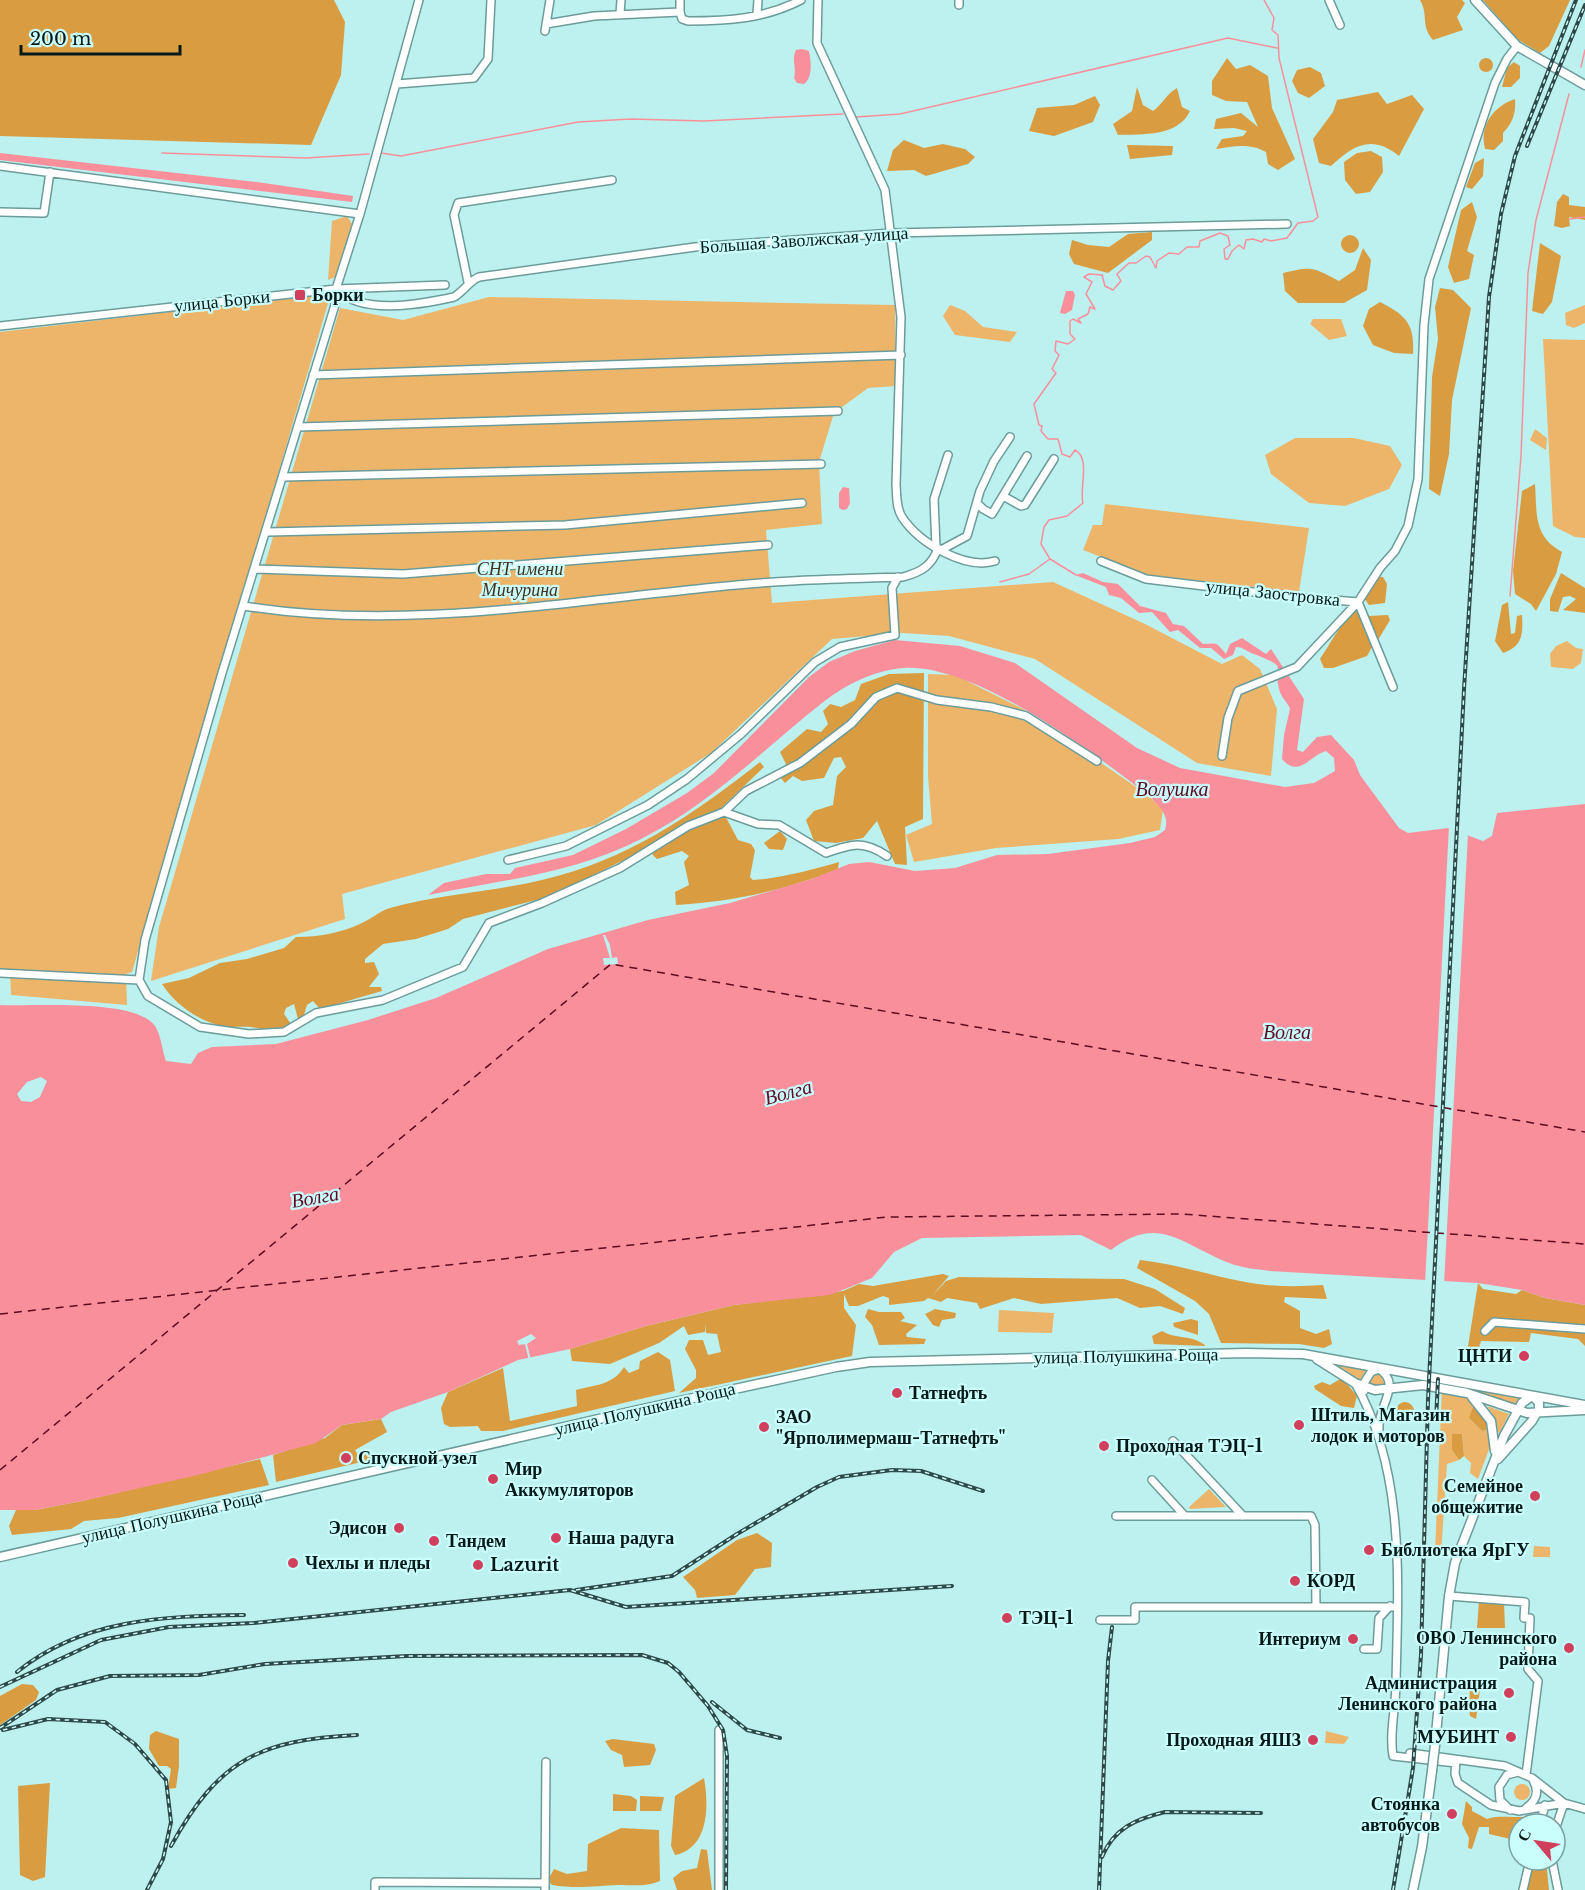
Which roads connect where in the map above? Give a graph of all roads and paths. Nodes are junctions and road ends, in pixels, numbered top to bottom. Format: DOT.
graph roads {
  1 [pos="419,0"];
  2 [pos="491,0"];
  3 [pos="550,0"];
  4 [pos="621,0"];
  5 [pos="680,0"];
  6 [pos="758,0"];
  7 [pos="801,0"];
  8 [pos="818,0"];
  9 [pos="1329,0"];
  10 [pos="1475,0"];
  11 [pos="680,12"];
  12 [pos="620,14"];
  13 [pos="757,14"];
  14 [pos="1340,25"];
  15 [pos="1517,46"];
  16 [pos="397,84"];
  17 [pos="1585,85"];
  18 [pos="0,166"];
  19 [pos="50,172"];
  20 [pos="612,180"];
  21 [pos="0,212"];
  22 [pos="360,214"];
  23 [pos="1287,224"];
  24 [pos="892,233"];
  25 [pos="468,282"];
  26 [pos="445,285"];
  27 [pos="336,289"];
  28 [pos="0,326"];
  29 [pos="901,355"];
  30 [pos="313,375"];
  31 [pos="838,411"];
  32 [pos="299,427"];
  33 [pos="1010,437"];
  34 [pos="948,455"];
  35 [pos="1027,456"];
  36 [pos="1054,459"];
  37 [pos="821,464"];
  38 [pos="284,477"];
  39 [pos="1003,496"];
  40 [pos="802,503"];
  41 [pos="977,503"];
  42 [pos="268,532"];
  43 [pos="768,544"];
  44 [pos="938,548"];
  45 [pos="995,561"];
  46 [pos="1101,561"];
  47 [pos="256,569"];
  48 [pos="898,577"];
  49 [pos="1358,602"];
  50 [pos="244,606"];
  51 [pos="1393,687"];
  52 [pos="1222,756"];
  53 [pos="1097,761"];
  54 [pos="724,812"];
  55 [pos="887,856"];
  56 [pos="508,860"];
  57 [pos="0,973"];
  58 [pos="139,980"];
  59 [pos="1585,1329"];
  60 [pos="1485,1331"];
  61 [pos="1303,1353"];
  62 [pos="1379,1369"];
  63 [pos="1359,1385"];
  64 [pos="1391,1390"];
  65 [pos="1467,1393"];
  66 [pos="1533,1396"];
  67 [pos="1585,1405"];
  68 [pos="1517,1410"];
  69 [pos="1585,1410"];
  70 [pos="1535,1418"];
  71 [pos="1380,1440"];
  72 [pos="1173,1441"];
  73 [pos="1492,1466"];
  74 [pos="1152,1480"];
  75 [pos="1487,1480"];
  76 [pos="1184,1515"];
  77 [pos="1116,1516"];
  78 [pos="1243,1516"];
  79 [pos="0,1557"];
  80 [pos="1449,1596"];
  81 [pos="1394,1606"];
  82 [pos="1316,1607"];
  83 [pos="1100,1620"];
  84 [pos="1364,1649"];
  85 [pos="719,1730"];
  86 [pos="1456,1761"];
  87 [pos="546,1762"];
  88 [pos="1526,1775"];
  89 [pos="1564,1803"];
  90 [pos="1545,1805"];
  91 [pos="1585,1809"];
  92 [pos="1510,1810"];
  93 [pos="1519,1811"];
  94 [pos="1543,1812"];
  95 [pos="1561,1812"];
  96 [pos="1527,1872"];
  97 [pos="1554,1872"];
  98 [pos="545,1886"];
  99 [pos="375,1890"];
  100 [pos="719,1890"];
  101 [pos="1413,1890"];
  102 [pos="1523,1890"];
  103 [pos="1558,1890"];
  1 -- 16 [label="street"];
  2 -- 16 [label="street"];
  3 -- 12 [label="street"];
  4 -- 12 [label="street"];
  5 -- 11 [label="street"];
  6 -- 13 [label="street"];
  7 -- 13 [label="street"];
  8 -- 24 [label="street"];
  9 -- 14 [label="street"];
  10 -- 15 [label="main road"];
  11 -- 12 [label="street"];
  11 -- 13 [label="street"];
  15 -- 17 [label="main road"];
  15 -- 49 [label="street"];
  16 -- 22 [label="street"];
  18 -- 19 [label="street"];
  19 -- 21 [label="street"];
  19 -- 22 [label="street"];
  20 -- 25 [label="street"];
  22 -- 27 [label="street"];
  23 -- 24 [label="street, Большая Заволжская улица"];
  24 -- 25 [label="street, Большая Заволжская улица"];
  24 -- 29 [label="street"];
  25 -- 27 [label="street, Большая Заволжская улица"];
  26 -- 27 [label="street, улица Борки"];
  27 -- 28 [label="street, улица Борки"];
  27 -- 30 [label="street"];
  29 -- 30 [label="street"];
  29 -- 44 [label="street"];
  30 -- 32 [label="street"];
  31 -- 32 [label="street"];
  32 -- 38 [label="street"];
  33 -- 41 [label="street"];
  34 -- 44 [label="street"];
  35 -- 39 [label="street"];
  36 -- 39 [label="street"];
  37 -- 38 [label="street"];
  38 -- 42 [label="street"];
  39 -- 41 [label="street"];
  40 -- 42 [label="street"];
  41 -- 44 [label="street"];
  42 -- 47 [label="street"];
  43 -- 47 [label="street"];
  44 -- 45 [label="street"];
  44 -- 48 [label="street"];
  46 -- 49 [label="street, улица Заостровка"];
  47 -- 50 [label="street"];
  48 -- 50 [label="street"];
  48 -- 56 [label="street"];
  49 -- 51 [label="street, улица Заостровка"];
  49 -- 52 [label="street"];
  50 -- 58 [label="street"];
  53 -- 54 [label="street"];
  54 -- 55 [label="street"];
  54 -- 58 [label="street"];
  57 -- 58 [label="street"];
  59 -- 60 [label="street"];
  61 -- 62 [label="main road, улица Полушкина Роща"];
  61 -- 63 [label="main road, улица Полушкина Роща"];
  61 -- 79 [label="main road, улица Полушкина Роща"];
  62 -- 63 [label="street"];
  62 -- 64 [label="street"];
  62 -- 66 [label="main road, улица Полушкина Роща"];
  63 -- 64 [label="main road"];
  63 -- 71 [label="street, улица Полушкина Роща"];
  64 -- 65 [label="main road"];
  64 -- 71 [label="street, улица Полушкина Роща"];
  65 -- 68 [label="main road"];
  65 -- 73 [label="main road"];
  66 -- 67 [label="main road, улица Полушкина Роща"];
  66 -- 68 [label="main road"];
  66 -- 70 [label="main road"];
  68 -- 70 [label="main road"];
  68 -- 73 [label="main road"];
  69 -- 70 [label="main road"];
  70 -- 75 [label="main road"];
  71 -- 81 [label="street, улица Полушкина Роща"];
  72 -- 78 [label="street"];
  73 -- 75 [label="main road"];
  74 -- 76 [label="street"];
  75 -- 80 [label="main road"];
  76 -- 77 [label="street"];
  76 -- 78 [label="street"];
  78 -- 82 [label="street"];
  80 -- 88 [label="street"];
  80 -- 101 [label="main road, bridge"];
  81 -- 82 [label="street"];
  81 -- 84 [label="street"];
  81 -- 86 [label="street, улица Полушкина Роща"];
  82 -- 83 [label="street"];
  85 -- 100 [label="street"];
  86 -- 88 [label="street"];
  86 -- 92 [label="street"];
  87 -- 98 [label="street"];
  88 -- 89 [label="street"];
  88 -- 92 [label="street"];
  88 -- 93 [label="street"];
  89 -- 90 [label="street"];
  89 -- 91 [label="street"];
  89 -- 95 [label="street"];
  90 -- 93 [label="street"];
  90 -- 94 [label="street"];
  92 -- 93 [label="street"];
  96 -- 102 [label="street"];
  97 -- 103 [label="street"];
  98 -- 99 [label="street"];
}
